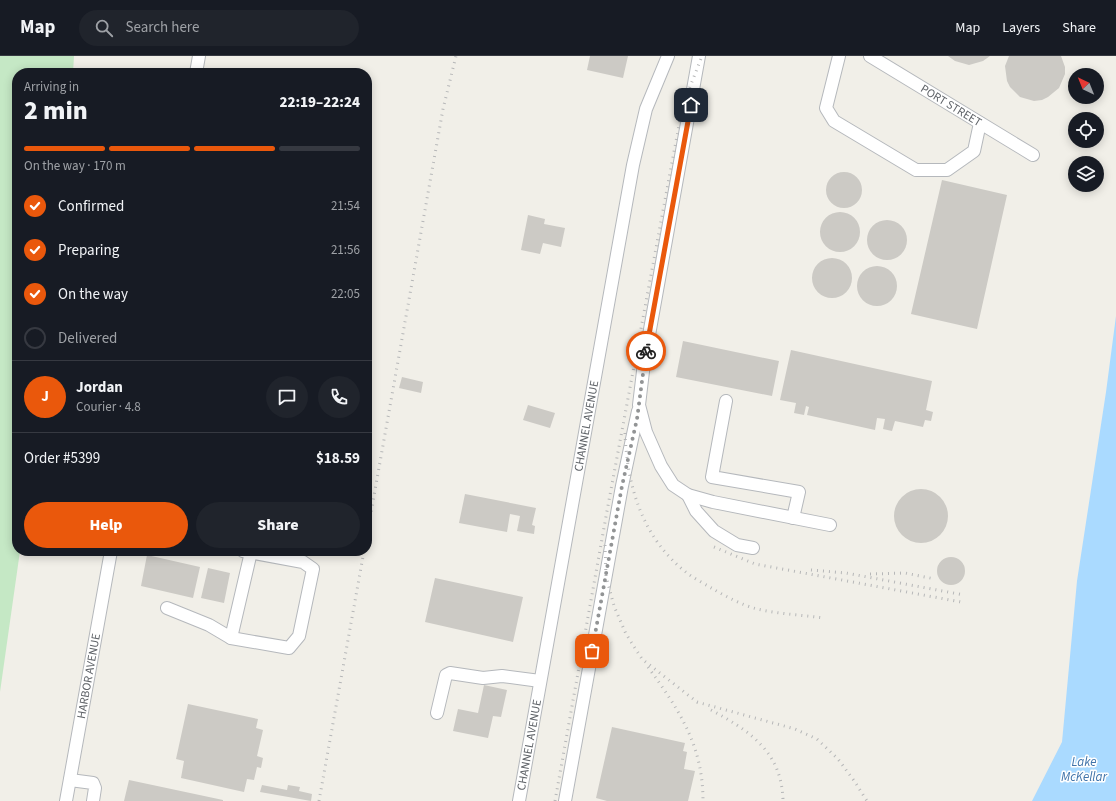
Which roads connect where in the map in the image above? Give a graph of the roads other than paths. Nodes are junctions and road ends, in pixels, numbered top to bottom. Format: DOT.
graph roads {
  1 [pos="199,56"];
  2 [pos="668,56"];
  3 [pos="699,56"];
  4 [pos="839,56"];
  5 [pos="870,56"];
  6 [pos="197,68"];
  7 [pos="980,123"];
  8 [pos="1033,156"];
  9 [pos="726,401"];
  10 [pos="639,405"];
  11 [pos="688,495"];
  12 [pos="793,518"];
  13 [pos="830,525"];
  14 [pos="753,548"];
  15 [pos="110,556"];
  16 [pos="246,556"];
  17 [pos="269,556"];
  18 [pos="167,608"];
  19 [pos="231,638"];
  20 [pos="540,681"];
  21 [pos="437,713"];
  22 [pos="70,780"];
  23 [pos="66,801"];
  24 [pos="93,801"];
  25 [pos="519,801"];
  26 [pos="565,801"];
  1 -- 6 [label="street"];
  2 -- 20 [label="street, CHANNEL AVENUE"];
  3 -- 10 [label="street"];
  4 -- 7 [label="street"];
  5 -- 7 [label="street, PORT STREET"];
  7 -- 8 [label="street, PORT STREET"];
  9 -- 12 [label="street"];
  10 -- 11 [label="street"];
  10 -- 26 [label="street"];
  11 -- 12 [label="street"];
  11 -- 14 [label="street"];
  12 -- 13 [label="street"];
  15 -- 22 [label="street, HARBOR AVENUE"];
  16 -- 19 [label="street"];
  17 -- 19 [label="street"];
  18 -- 19 [label="street"];
  20 -- 21 [label="street"];
  20 -- 25 [label="street, CHANNEL AVENUE"];
  22 -- 23 [label="street, HARBOR AVENUE"];
  22 -- 24 [label="street"];
}
